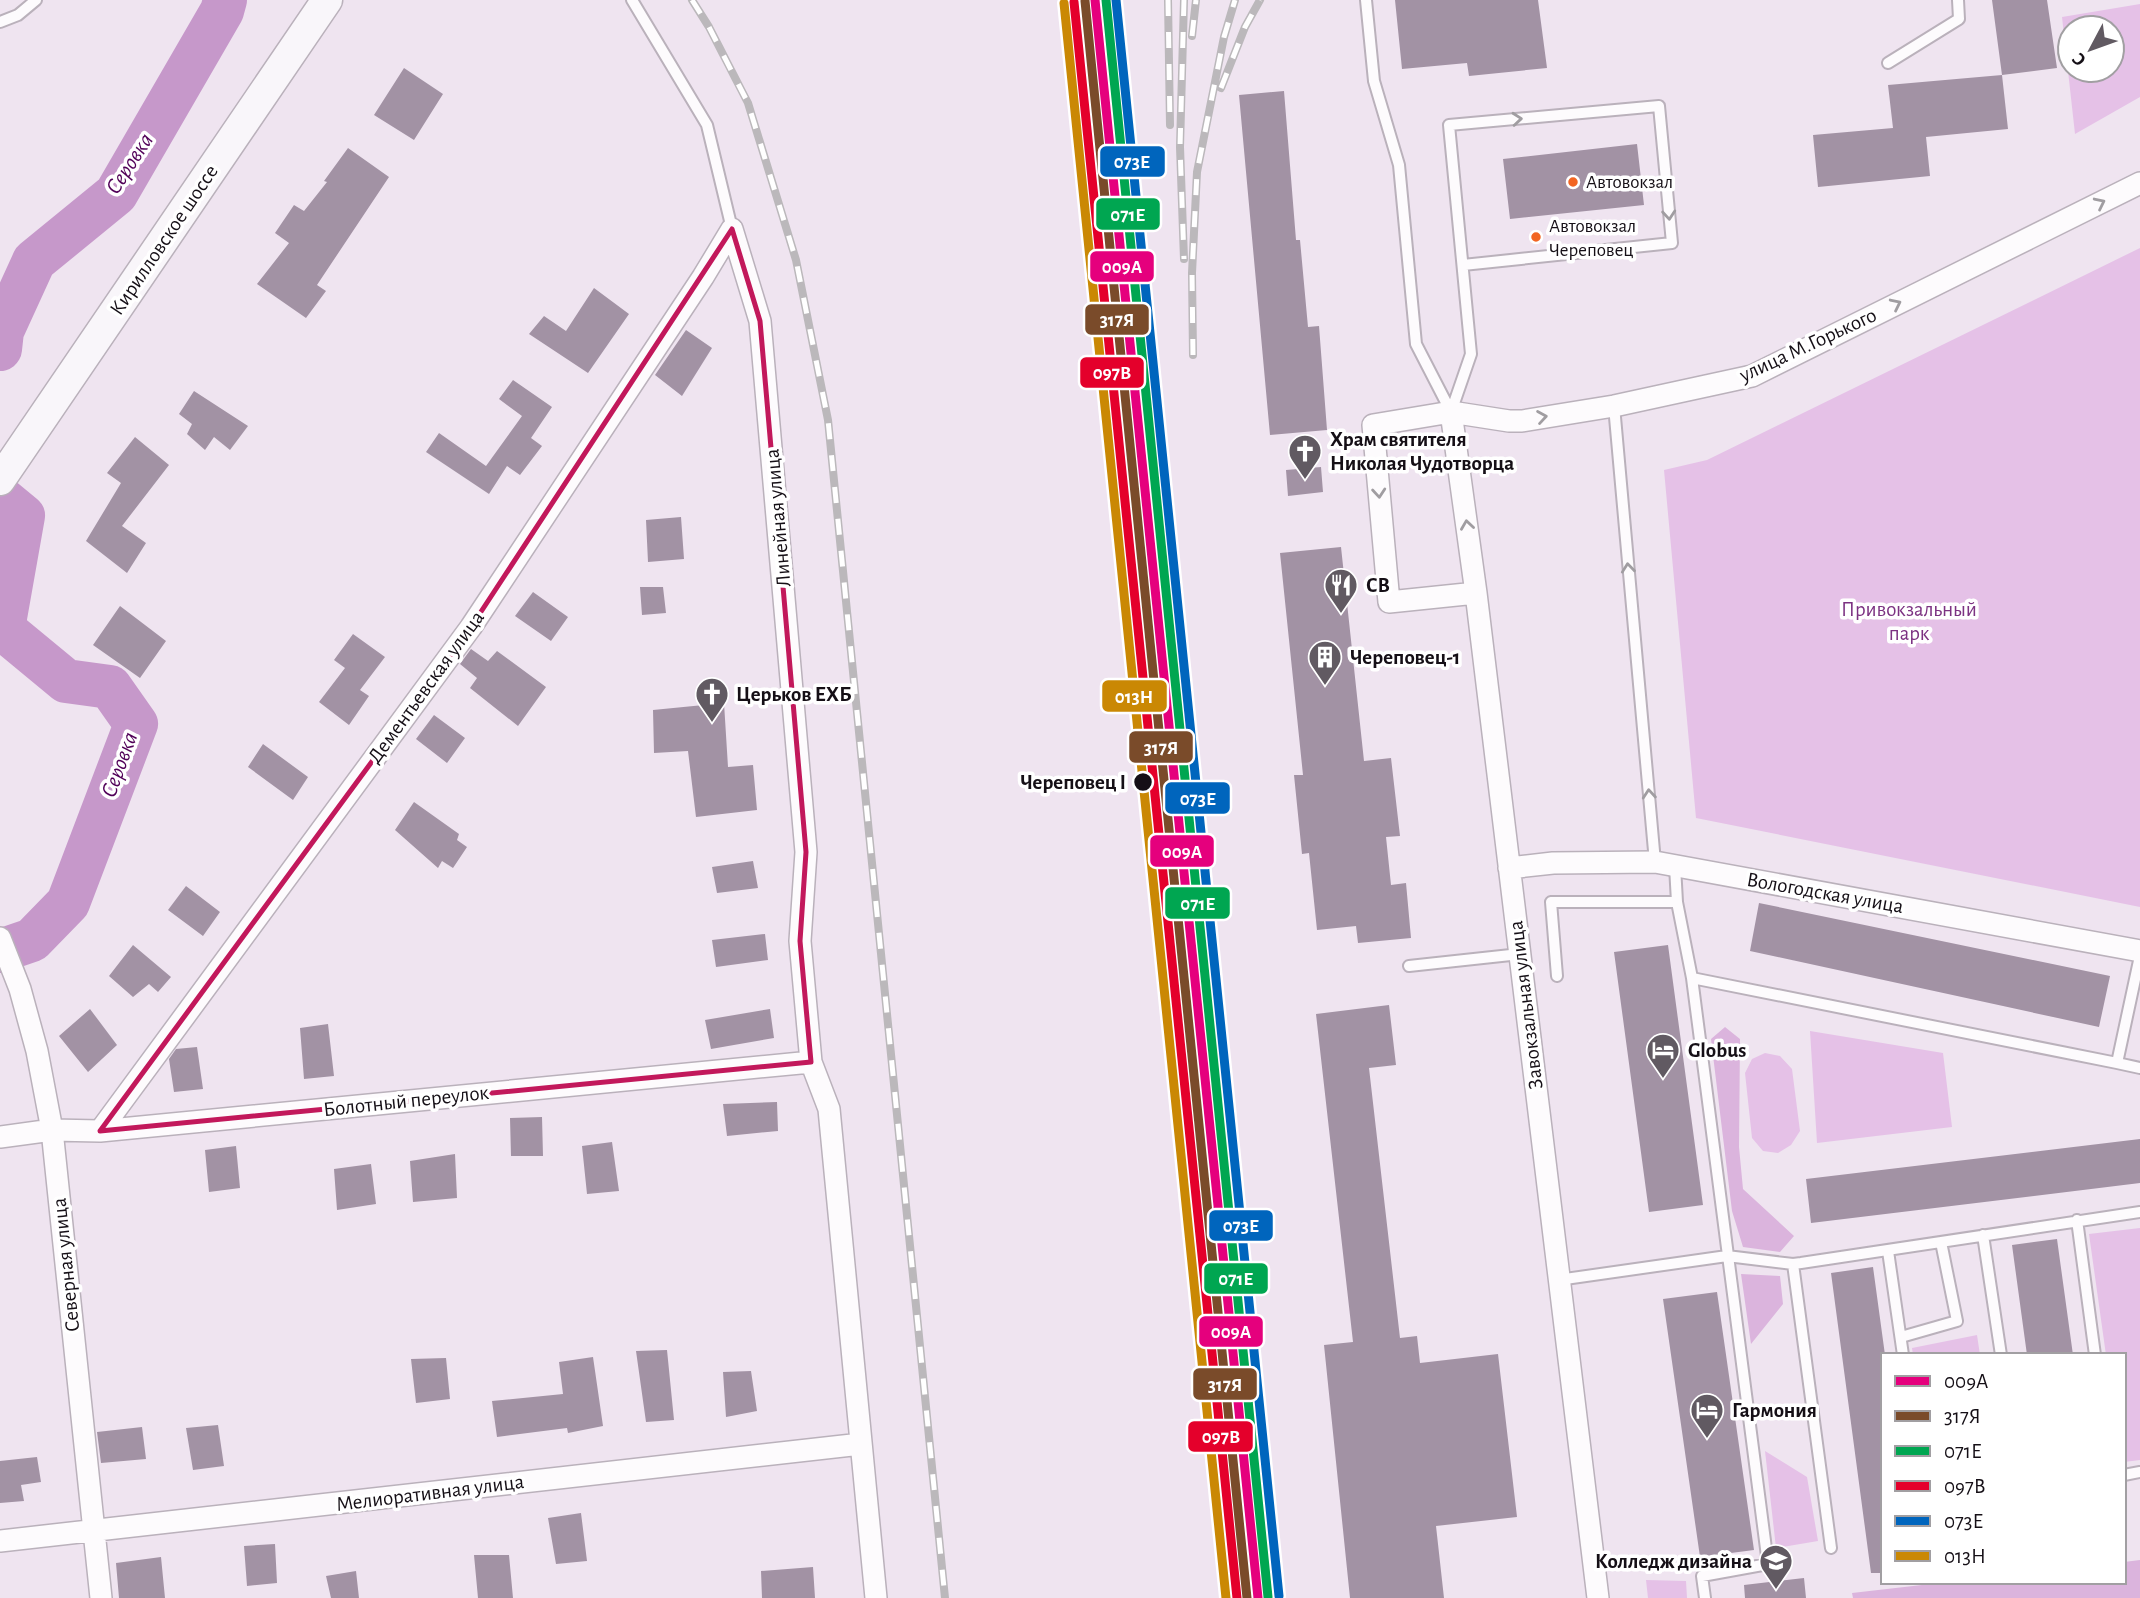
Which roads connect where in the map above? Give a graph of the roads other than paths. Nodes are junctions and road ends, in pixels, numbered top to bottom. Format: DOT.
graph roads {
  1 [pos="36,0"];
  2 [pos="327,0"];
  3 [pos="632,0"];
  4 [pos="1366,0"];
  5 [pos="1958,0"];
  6 [pos="0,22"];
  7 [pos="1888,63"];
  8 [pos="2140,183"];
  9 [pos="732,229"];
  10 [pos="1463,265"];
  11 [pos="1614,406"];
  12 [pos="1451,412"];
  13 [pos="6,472"];
  14 [pos="1476,593"];
  15 [pos="1665,864"];
  16 [pos="1508,868"];
  17 [pos="1677,902"];
  18 [pos="0,938"];
  19 [pos="2140,953"];
  20 [pos="1520,954"];
  21 [pos="1409,966"];
  22 [pos="1558,976"];
  23 [pos="1692,978"];
  24 [pos="811,1062"];
  25 [pos="2117,1063"];
  26 [pos="2140,1068"];
  27 [pos="52,1130"];
  28 [pos="100,1131"];
  29 [pos="0,1137"];
  30 [pos="2140,1212"];
  31 [pos="2077,1220"];
  32 [pos="1983,1235"];
  33 [pos="1941,1242"];
  34 [pos="1888,1251"];
  35 [pos="1727,1256"];
  36 [pos="1793,1264"];
  37 [pos="1558,1280"];
  38 [pos="1901,1337"];
  39 [pos="1903,1353"];
  40 [pos="2001,1353"];
  41 [pos="2095,1353"];
  42 [pos="861,1444"];
  43 [pos="94,1532"];
  44 [pos="0,1541"];
  45 [pos="1831,1548"];
  46 [pos="101,1598"];
  47 [pos="876,1598"];
  48 [pos="1598,1598"];
  49 [pos="1705,1598"];
  1 -- 6 [label="lane"];
  2 -- 13 [label="main road, Кирилловское шоссе"];
  3 -- 9 [label="lane, Линейная улица"];
  4 -- 12 [label="lane"];
  5 -- 7 [label="lane"];
  11 -- 8 [label="street, улица М.Горького, one-way"];
  9 -- 24 [label="street, Линейная улица"];
  9 -- 28 [label="street, Дементьевская улица"];
  10 -- 10 [label="lane, one-way"];
  10 -- 12 [label="lane"];
  12 -- 11 [label="street, улица М.Горького, one-way"];
  15 -- 11 [label="lane, one-way"];
  14 -- 12 [label="street, Завокзальная улица, one-way"];
  12 -- 14 [label="street, улица М.Горького, one-way"];
  14 -- 16 [label="street, Завокзальная улица"];
  15 -- 16 [label="street, Вологодская улица"];
  15 -- 17 [label="lane"];
  15 -- 19 [label="street, Вологодская улица"];
  16 -- 20 [label="street, Завокзальная улица"];
  17 -- 22 [label="lane"];
  17 -- 23 [label="lane"];
  18 -- 27 [label="street, Северная улица"];
  19 -- 25 [label="lane"];
  20 -- 21 [label="lane"];
  20 -- 37 [label="street, Завокзальная улица"];
  23 -- 25 [label="lane"];
  23 -- 35 [label="lane"];
  24 -- 28 [label="street, Болотный переулок"];
  24 -- 42 [label="street, Линейная улица"];
  25 -- 26 [label="lane"];
  27 -- 28 [label="street, Болотный переулок"];
  27 -- 29 [label="street, Болотный переулок"];
  27 -- 43 [label="street, Северная улица"];
  30 -- 31 [label="lane"];
  31 -- 32 [label="lane"];
  31 -- 41 [label="lane"];
  32 -- 33 [label="lane"];
  32 -- 40 [label="lane"];
  33 -- 34 [label="lane"];
  33 -- 38 [label="lane"];
  34 -- 36 [label="lane"];
  34 -- 38 [label="lane"];
  35 -- 36 [label="lane"];
  35 -- 37 [label="lane"];
  35 -- 49 [label="lane"];
  36 -- 45 [label="lane"];
  37 -- 48 [label="street, Завокзальная улица"];
  38 -- 39 [label="lane"];
  42 -- 43 [label="street, Мелиоративная улица"];
  42 -- 47 [label="street, Линейная улица"];
  43 -- 44 [label="street, Мелиоративная улица"];
  43 -- 46 [label="street, Северная улица"];
}
